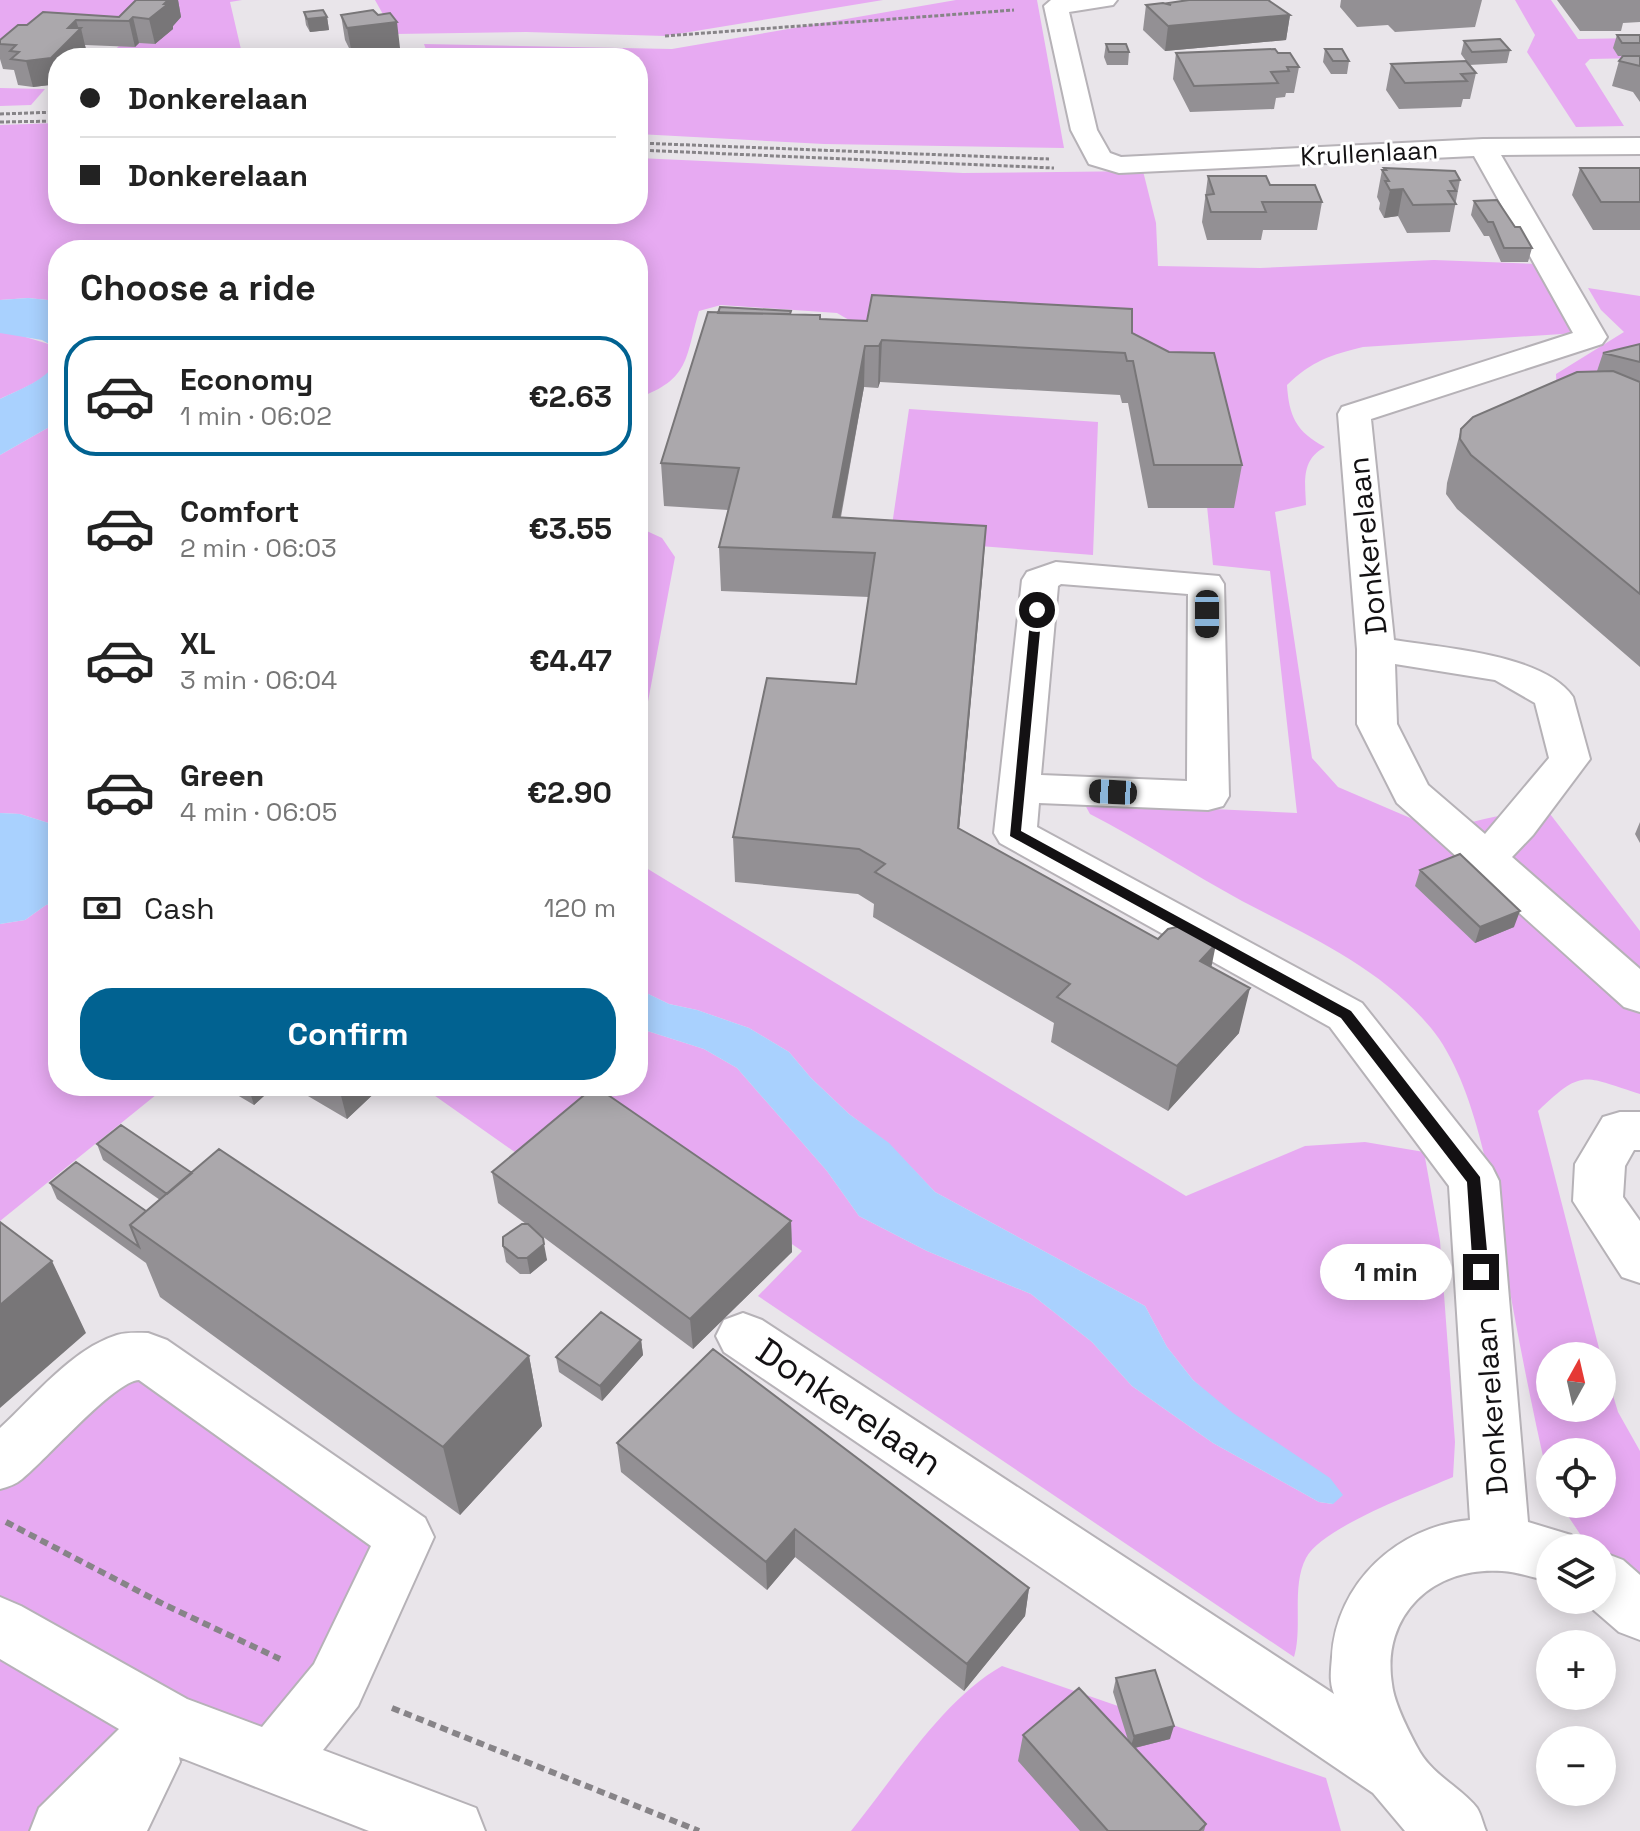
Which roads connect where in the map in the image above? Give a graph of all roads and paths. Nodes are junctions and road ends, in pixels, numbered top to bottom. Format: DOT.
graph roads {
  1 [pos="1105,0"];
  2 [pos="1056,6"];
  3 [pos="665,36"];
  4 [pos="48,112"];
  5 [pos="0,114"];
  6 [pos="48,121"];
  7 [pos="0,122"];
  8 [pos="648,143"];
  9 [pos="1640,146"];
  10 [pos="1483,147"];
  11 [pos="648,150"];
  12 [pos="1053,159"];
  13 [pos="1109,162"];
  14 [pos="1376,649"];
  15 [pos="1018,788"];
  16 [pos="1486,858"];
  17 [pos="1640,995"];
  18 [pos="1640,1131"];
  19 [pos="1640,1262"];
  20 [pos="743,1336"];
  21 [pos="0,1464"];
  22 [pos="1526,1549"];
  23 [pos="1616,1592"];
  24 [pos="1640,1612"];
  25 [pos="0,1626"];
  26 [pos="169,1723"];
  27 [pos="273,1762"];
  28 [pos="1395,1771"];
  29 [pos="62,1831"];
  30 [pos="113,1831"];
  31 [pos="453,1831"];
  32 [pos="1454,1831"];
  1 -- 2 [label="street"];
  2 -- 3 [label="path"];
  2 -- 13 [label="street"];
  4 -- 5 [label="path"];
  6 -- 7 [label="path"];
  8 -- 12 [label="path"];
  9 -- 10 [label="street, Krullenlaan"];
  10 -- 13 [label="street, Krullenlaan"];
  10 -- 14 [label="street, Donkerelaan"];
  11 -- 13 [label="path"];
  14 -- 16 [label="street"];
  14 -- 16 [label="street, Donkerelaan"];
  15 -- 15 [label="street, Donkerelaan"];
  15 -- 22 [label="street, Donkerelaan"];
  16 -- 17 [label="street"];
  18 -- 19 [label="street"];
  20 -- 28 [label="street, Donkerelaan"];
  21 -- 27 [label="street"];
  22 -- 28 [label="street, Donkerelaan"];
  23 -- 24 [label="street"];
  25 -- 26 [label="street"];
  26 -- 27 [label="street"];
  26 -- 29 [label="street"];
  26 -- 30 [label="street"];
  27 -- 31 [label="street"];
  28 -- 32 [label="street, Donkerelaan"];
}
